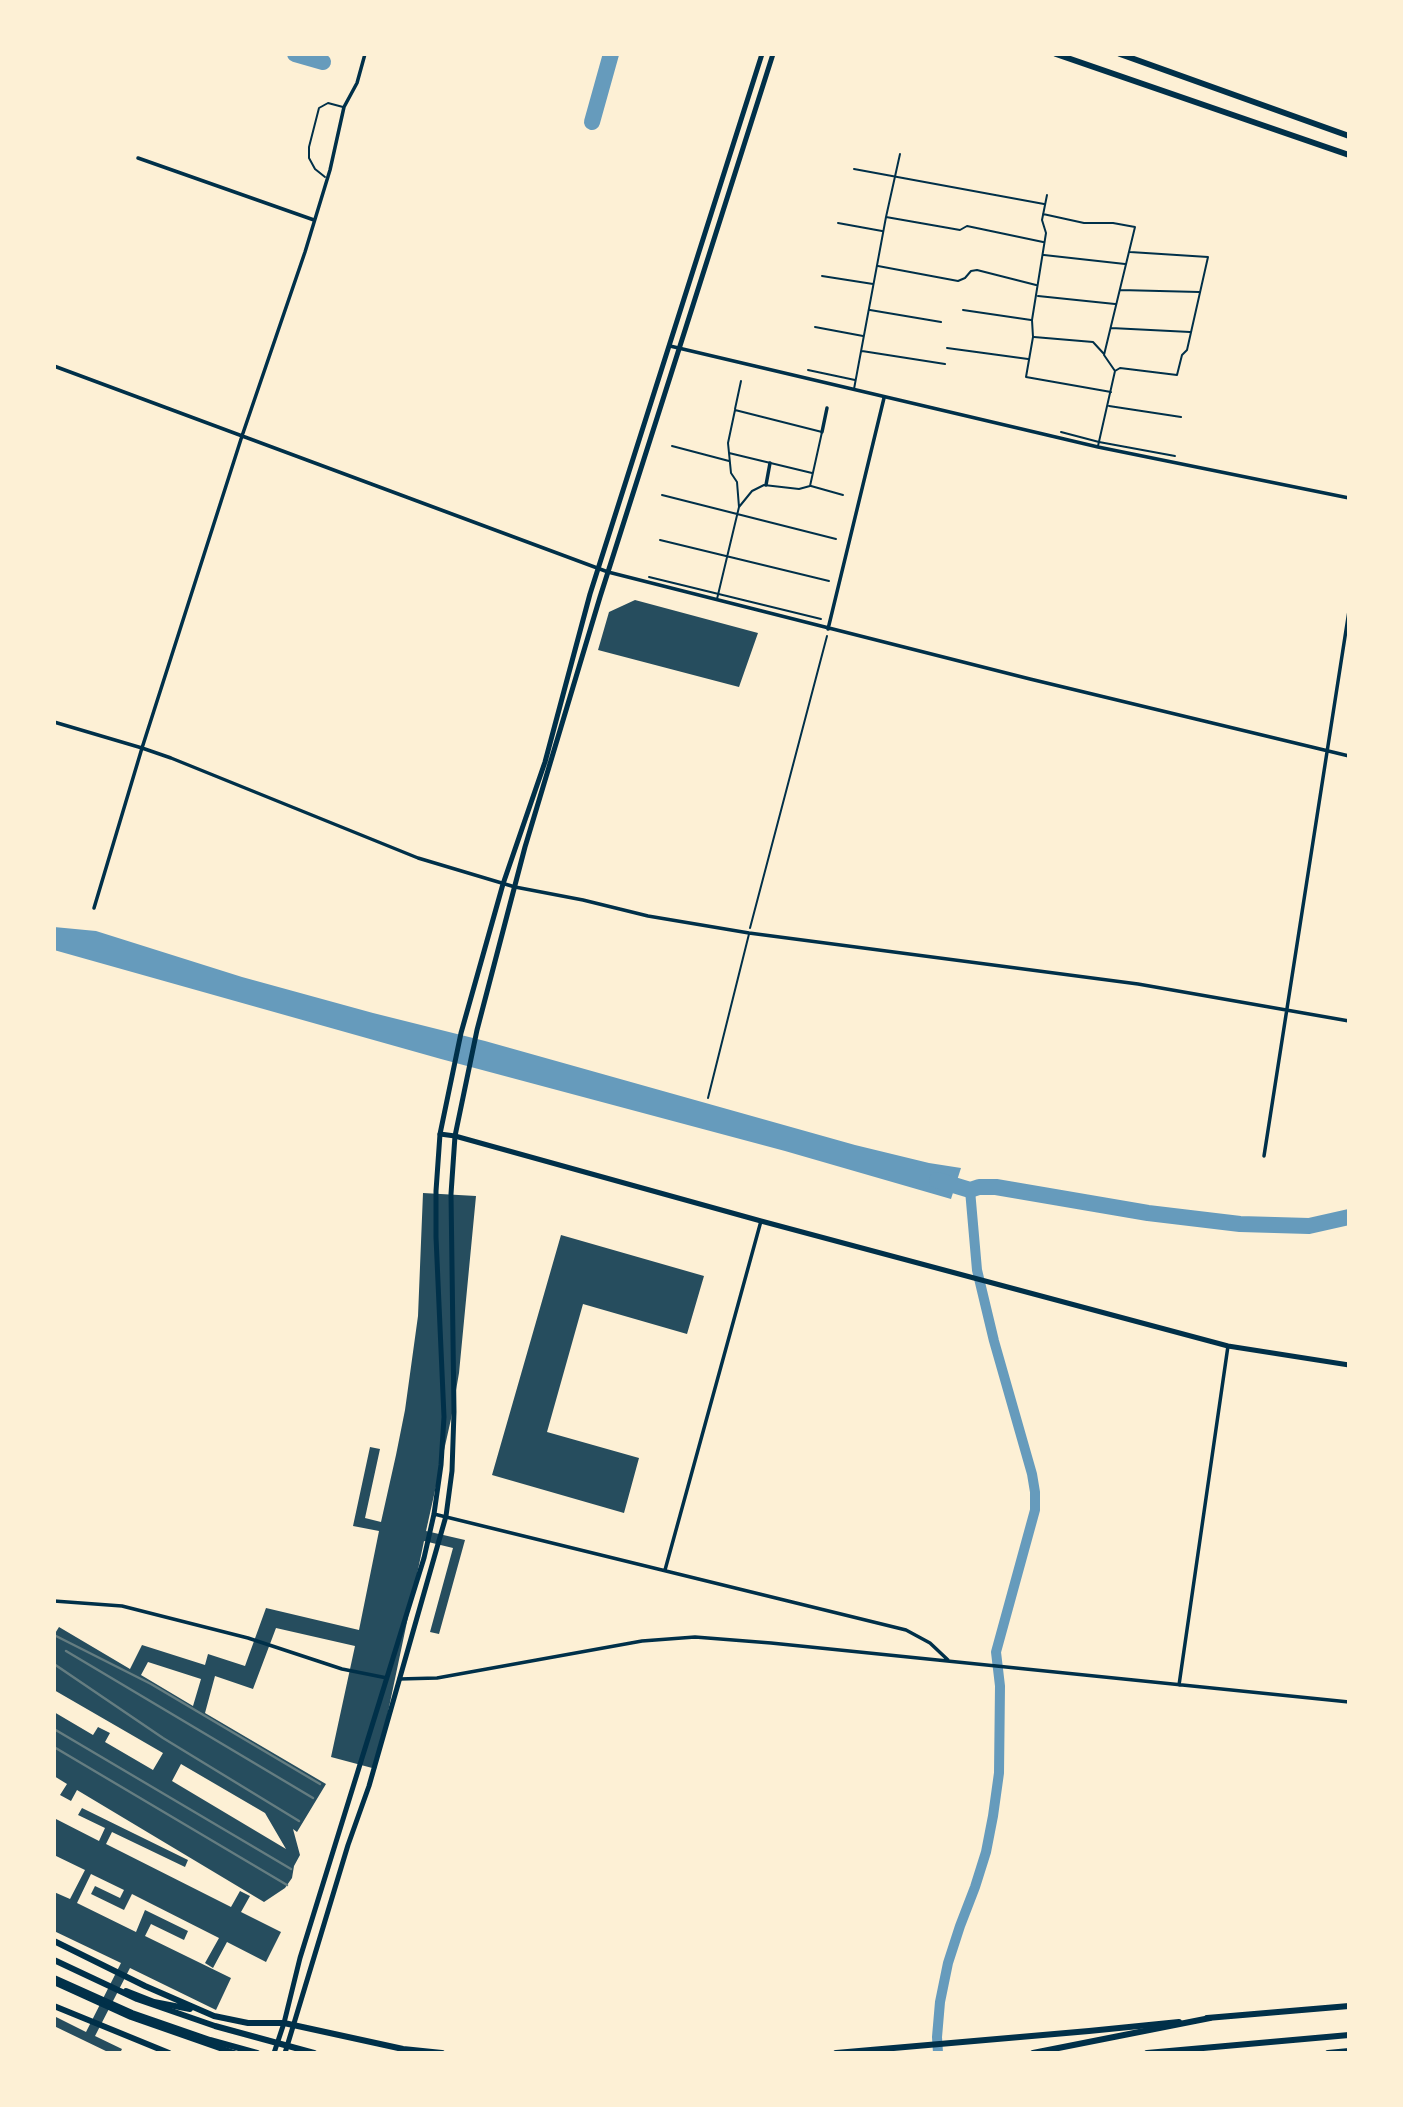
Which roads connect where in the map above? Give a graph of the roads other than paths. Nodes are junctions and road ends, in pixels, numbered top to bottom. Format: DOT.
graph roads {
  1 [pos="365,54"];
  2 [pos="761,54"];
  3 [pos="773,54"];
  4 [pos="1056,54"];
  5 [pos="1120,54"];
  6 [pos="344,107"];
  7 [pos="1349,136"];
  8 [pos="900,154"];
  9 [pos="1349,155"];
  10 [pos="138,158"];
  11 [pos="854,169"];
  12 [pos="895,177"];
  13 [pos="327,179"];
  14 [pos="1047,195"];
  15 [pos="1045,204"];
  16 [pos="1043,214"];
  17 [pos="886,217"];
  18 [pos="315,220"];
  19 [pos="838,223"];
  20 [pos="883,231"];
  21 [pos="1045,242"];
  22 [pos="1129,252"];
  23 [pos="1042,255"];
  24 [pos="1126,264"];
  25 [pos="877,266"];
  26 [pos="822,276"];
  27 [pos="874,284"];
  28 [pos="1038,285"];
  29 [pos="1120,290"];
  30 [pos="1200,292"];
  31 [pos="1038,296"];
  32 [pos="1116,304"];
  33 [pos="869,309"];
  34 [pos="963,310"];
  35 [pos="1032,320"];
  36 [pos="941,322"];
  37 [pos="815,327"];
  38 [pos="1110,328"];
  39 [pos="1191,332"];
  40 [pos="864,336"];
  41 [pos="1033,337"];
  42 [pos="670,346"];
  43 [pos="680,348"];
  44 [pos="947,348"];
  45 [pos="861,350"];
  46 [pos="1104,355"];
  47 [pos="1029,359"];
  48 [pos="944,364"];
  49 [pos="54,366"];
  50 [pos="808,370"];
  51 [pos="1115,371"];
  52 [pos="856,380"];
  53 [pos="741,381"];
  54 [pos="854,390"];
  55 [pos="1111,392"];
  56 [pos="884,398"];
  57 [pos="1108,406"];
  58 [pos="827,408"];
  59 [pos="735,410"];
  60 [pos="1181,417"];
  61 [pos="822,432"];
  62 [pos="1061,432"];
  63 [pos="242,436"];
  64 [pos="1098,445"];
  65 [pos="672,446"];
  66 [pos="729,453"];
  67 [pos="1175,456"];
  68 [pos="730,461"];
  69 [pos="771,463"];
  70 [pos="813,474"];
  71 [pos="766,485"];
  72 [pos="810,486"];
  73 [pos="662,495"];
  74 [pos="843,495"];
  75 [pos="1349,498"];
  76 [pos="739,507"];
  77 [pos="737,514"];
  78 [pos="836,539"];
  79 [pos="660,540"];
  80 [pos="727,557"];
  81 [pos="598,569"];
  82 [pos="608,572"];
  83 [pos="649,577"];
  84 [pos="829,581"];
  85 [pos="718,594"];
  86 [pos="717,600"];
  87 [pos="1349,611"];
  88 [pos="821,619"];
  89 [pos="828,629"];
  90 [pos="54,722"];
  91 [pos="142,748"];
  92 [pos="1327,751"];
  93 [pos="1349,756"];
  94 [pos="503,884"];
  95 [pos="515,887"];
  96 [pos="94,908"];
  97 [pos="749,933"];
  98 [pos="1287,1009"];
  99 [pos="1349,1021"];
  100 [pos="708,1098"];
  101 [pos="440,1134"];
  102 [pos="456,1136"];
  103 [pos="1264,1156"];
  104 [pos="761,1221"];
  105 [pos="1228,1346"];
  106 [pos="1349,1365"];
  107 [pos="434,1514"];
  108 [pos="446,1517"];
  109 [pos="665,1570"];
  110 [pos="54,1601"];
  111 [pos="950,1661"];
  112 [pos="387,1678"];
  113 [pos="399,1679"];
  114 [pos="1179,1685"];
  115 [pos="1349,1702"];
  116 [pos="54,1941"];
  117 [pos="54,1958"];
  118 [pos="54,1980"];
  119 [pos="54,2006"];
  120 [pos="1349,2006"];
  121 [pos="202,2011"];
  122 [pos="1210,2018"];
  123 [pos="284,2023"];
  124 [pos="294,2026"];
  125 [pos="1349,2035"];
  126 [pos="1349,2051"];
  127 [pos="169,2053"];
  128 [pos="234,2053"];
  129 [pos="257,2053"];
  130 [pos="274,2053"];
  131 [pos="285,2053"];
  132 [pos="314,2053"];
  133 [pos="442,2053"];
  134 [pos="836,2053"];
  135 [pos="1033,2053"];
  136 [pos="1147,2053"];
  137 [pos="1328,2053"];
  1 -- 6 [label="street"];
  2 -- 42 [label="main road"];
  3 -- 43 [label="main road"];
  4 -- 9 [label="main road"];
  5 -- 7 [label="main road"];
  6 -- 13 [label="street"];
  6 -- 13 [label="lane"];
  8 -- 12 [label="lane"];
  10 -- 18 [label="street"];
  11 -- 12 [label="lane"];
  12 -- 15 [label="lane"];
  12 -- 17 [label="lane"];
  13 -- 18 [label="street"];
  14 -- 15 [label="lane"];
  15 -- 16 [label="lane"];
  16 -- 21 [label="lane"];
  16 -- 22 [label="lane"];
  17 -- 20 [label="lane"];
  17 -- 21 [label="lane"];
  18 -- 63 [label="street"];
  19 -- 20 [label="lane"];
  20 -- 25 [label="lane"];
  21 -- 23 [label="lane"];
  22 -- 24 [label="lane"];
  22 -- 30 [label="lane"];
  23 -- 24 [label="lane"];
  23 -- 28 [label="lane"];
  24 -- 29 [label="lane"];
  25 -- 27 [label="lane"];
  25 -- 28 [label="lane"];
  26 -- 27 [label="lane"];
  27 -- 33 [label="lane"];
  28 -- 31 [label="lane"];
  29 -- 30 [label="lane"];
  29 -- 32 [label="lane"];
  30 -- 39 [label="lane"];
  31 -- 32 [label="lane"];
  31 -- 35 [label="lane"];
  32 -- 38 [label="lane"];
  33 -- 36 [label="lane"];
  33 -- 40 [label="lane"];
  34 -- 35 [label="lane"];
  35 -- 41 [label="lane"];
  37 -- 40 [label="lane"];
  38 -- 39 [label="lane"];
  38 -- 46 [label="lane"];
  39 -- 51 [label="lane"];
  40 -- 45 [label="lane"];
  41 -- 46 [label="lane"];
  41 -- 47 [label="lane"];
  42 -- 43 [label="street"];
  42 -- 81 [label="main road"];
  43 -- 54 [label="street"];
  43 -- 82 [label="main road"];
  44 -- 47 [label="lane"];
  45 -- 48 [label="lane"];
  45 -- 52 [label="lane"];
  46 -- 51 [label="lane"];
  47 -- 55 [label="lane"];
  49 -- 63 [label="street"];
  50 -- 52 [label="lane"];
  51 -- 55 [label="lane"];
  52 -- 54 [label="lane"];
  53 -- 59 [label="lane"];
  54 -- 56 [label="street"];
  55 -- 57 [label="lane"];
  56 -- 64 [label="street"];
  56 -- 89 [label="street"];
  57 -- 60 [label="lane"];
  57 -- 64 [label="lane"];
  58 -- 61 [label="street"];
  59 -- 61 [label="lane"];
  59 -- 66 [label="lane"];
  61 -- 70 [label="lane"];
  62 -- 64 [label="lane"];
  63 -- 81 [label="street"];
  63 -- 91 [label="street"];
  64 -- 67 [label="lane"];
  64 -- 75 [label="street"];
  65 -- 68 [label="lane"];
  66 -- 68 [label="lane"];
  66 -- 69 [label="lane"];
  68 -- 76 [label="lane"];
  69 -- 70 [label="lane"];
  69 -- 71 [label="street"];
  70 -- 72 [label="lane"];
  71 -- 72 [label="lane"];
  71 -- 76 [label="lane"];
  72 -- 74 [label="lane"];
  73 -- 77 [label="lane"];
  76 -- 77 [label="lane"];
  77 -- 78 [label="lane"];
  77 -- 80 [label="lane"];
  79 -- 80 [label="lane"];
  80 -- 84 [label="lane"];
  80 -- 85 [label="lane"];
  81 -- 82 [label="street"];
  81 -- 94 [label="main road"];
  82 -- 86 [label="street"];
  82 -- 95 [label="main road"];
  83 -- 85 [label="lane"];
  85 -- 86 [label="lane"];
  85 -- 88 [label="lane"];
  86 -- 89 [label="street"];
  87 -- 92 [label="street"];
  89 -- 92 [label="street"];
  90 -- 91 [label="street"];
  91 -- 94 [label="street"];
  91 -- 96 [label="street"];
  92 -- 93 [label="street"];
  92 -- 98 [label="street"];
  94 -- 95 [label="street"];
  94 -- 101 [label="main road"];
  95 -- 97 [label="street"];
  95 -- 102 [label="main road"];
  97 -- 98 [label="street"];
  97 -- 100 [label="lane"];
  98 -- 99 [label="street"];
  98 -- 103 [label="street"];
  101 -- 102 [label="main road"];
  101 -- 107 [label="main road"];
  102 -- 104 [label="main road"];
  102 -- 108 [label="main road"];
  104 -- 105 [label="main road"];
  104 -- 109 [label="street"];
  105 -- 106 [label="main road"];
  105 -- 114 [label="street"];
  107 -- 108 [label="street"];
  107 -- 112 [label="main road"];
  108 -- 109 [label="street"];
  108 -- 113 [label="main road"];
  109 -- 111 [label="street"];
  110 -- 112 [label="street"];
  111 -- 113 [label="street"];
  111 -- 114 [label="street"];
  112 -- 113 [label="main road"];
  112 -- 123 [label="main road"];
  113 -- 124 [label="main road"];
  114 -- 115 [label="street"];
  116 -- 121 [label="main road"];
  117 -- 121 [label="main road"];
  117 -- 132 [label="main road"];
  118 -- 128 [label="main road"];
  118 -- 129 [label="main road"];
  119 -- 127 [label="main road"];
  120 -- 122 [label="main road"];
  121 -- 123 [label="main road"];
  122 -- 134 [label="main road"];
  122 -- 135 [label="main road"];
  123 -- 124 [label="main road"];
  123 -- 130 [label="main road"];
  124 -- 131 [label="main road"];
  124 -- 133 [label="main road"];
  125 -- 136 [label="main road"];
  126 -- 137 [label="main road"];
}
